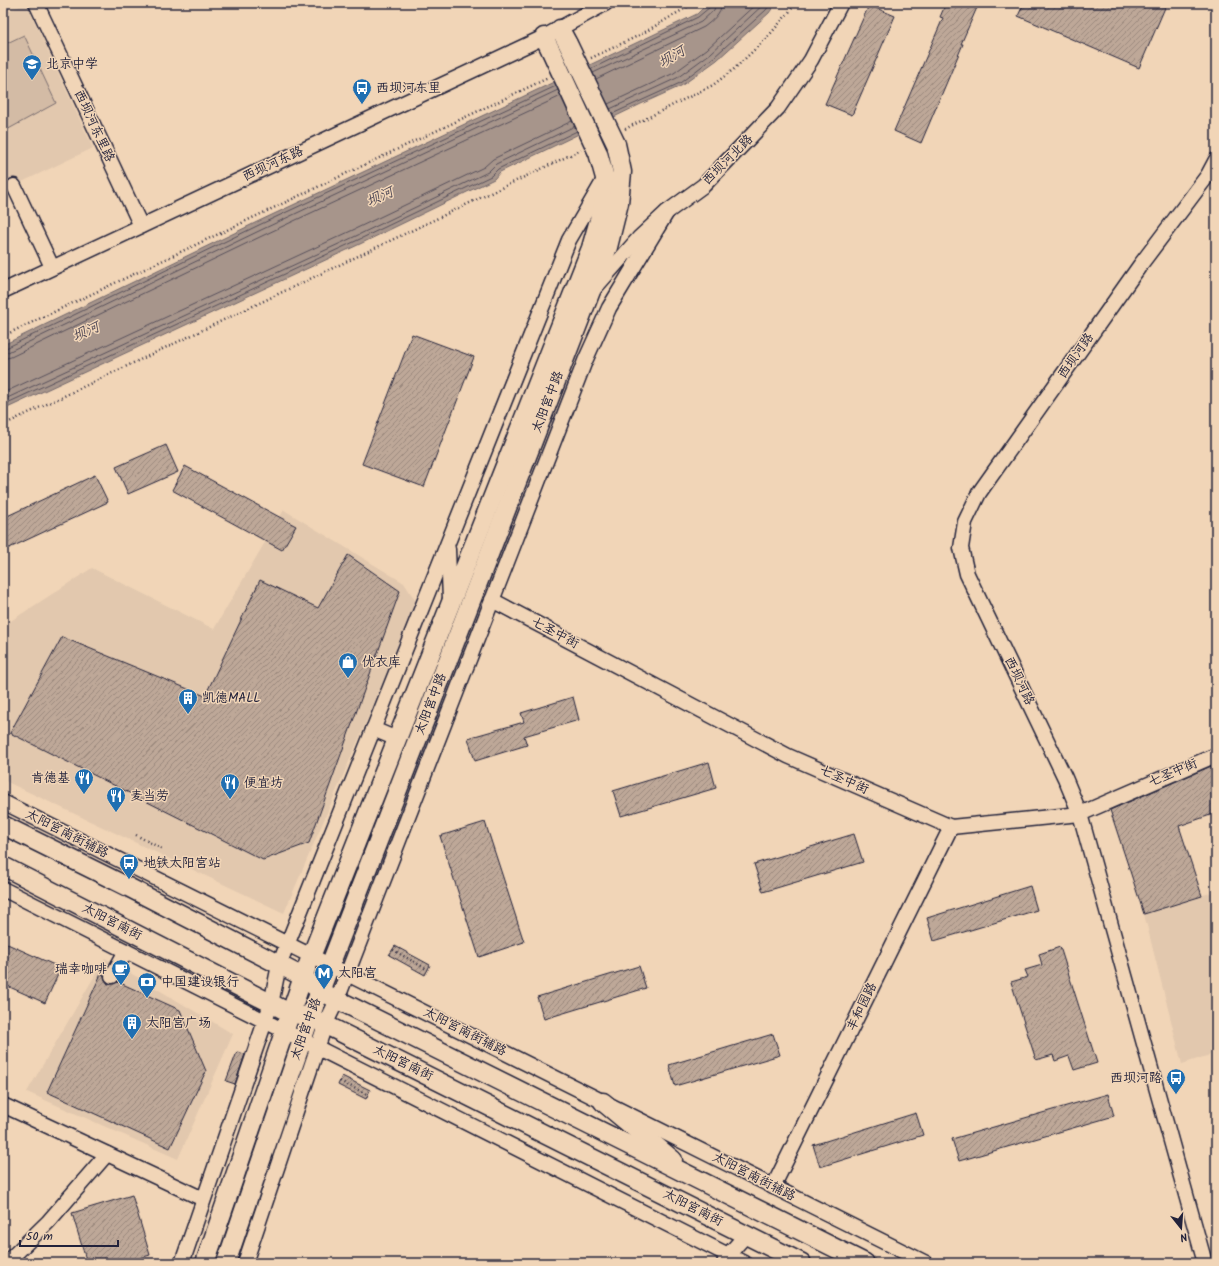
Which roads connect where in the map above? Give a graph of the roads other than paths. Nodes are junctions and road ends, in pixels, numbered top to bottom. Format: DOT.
graph roads {
  1 [pos="36,3"];
  2 [pos="606,3"];
  3 [pos="841,3"];
  4 [pos="556,40"];
  5 [pos="1216,160"];
  6 [pos="605,178"];
  7 [pos="14,186"];
  8 [pos="667,212"];
  9 [pos="141,226"];
  10 [pos="52,267"];
  11 [pos="3,291"];
  12 [pos="589,296"];
  13 [pos="448,542"];
  14 [pos="509,557"];
  15 [pos="492,600"];
  16 [pos="450,607"];
  17 [pos="459,631"];
  18 [pos="373,729"];
  19 [pos="397,740"];
  20 [pos="1216,755"];
  21 [pos="3,802"];
  22 [pos="1080,814"];
  23 [pos="3,825"];
  24 [pos="951,827"];
  25 [pos="3,866"];
  26 [pos="3,889"];
  27 [pos="288,944"];
  28 [pos="126,951"];
  29 [pos="312,956"];
  30 [pos="279,965"];
  31 [pos="330,965"];
  32 [pos="347,974"];
  33 [pos="112,976"];
  34 [pos="303,977"];
  35 [pos="320,992"];
  36 [pos="337,1000"];
  37 [pos="271,1004"];
  38 [pos="290,1013"];
  39 [pos="265,1021"];
  40 [pos="317,1021"];
  41 [pos="284,1031"];
  42 [pos="310,1044"];
  43 [pos="603,1102"];
  44 [pos="3,1105"];
  45 [pos="107,1154"];
  46 [pos="697,1179"];
  47 [pos="773,1187"];
  48 [pos="203,1199"];
  49 [pos="746,1235"];
  50 [pos="726,1259"];
  51 [pos="6,1263"];
  52 [pos="182,1263"];
  53 [pos="205,1263"];
  54 [pos="226,1263"];
  55 [pos="245,1263"];
  56 [pos="744,1263"];
  57 [pos="802,1263"];
  58 [pos="865,1263"];
  59 [pos="926,1263"];
  60 [pos="1205,1263"];
  1 -- 9 [label="street, 西坝河东里路"];
  2 -- 4 [label="street, 西坝河东路"];
  3 -- 8 [label="street, 西坝河北路"];
  4 -- 6 [label="main road, 太阳宫中路, bridge"];
  4 -- 9 [label="street, 西坝河东路"];
  4 -- 12 [label="main road, 太阳宫中路, bridge"];
  5 -- 22 [label="street, 西坝河路"];
  6 -- 13 [label="street"];
  6 -- 16 [label="main road, 太阳宫中路"];
  7 -- 10 [label="street"];
  8 -- 12 [label="street, 西坝河北路"];
  8 -- 14 [label="street, 太阳宫中路"];
  9 -- 10 [label="street, 西坝河东路"];
  10 -- 11 [label="street, 西坝河东路"];
  12 -- 17 [label="main road, 太阳宫中路"];
  13 -- 16 [label="street"];
  13 -- 18 [label="street"];
  14 -- 15 [label="street, 太阳宫中路"];
  14 -- 17 [label="street"];
  15 -- 24 [label="street, 七圣中街"];
  15 -- 32 [label="street, 太阳宫中路"];
  16 -- 19 [label="main road, 太阳宫中路"];
  17 -- 31 [label="main road, 太阳宫中路"];
  18 -- 19 [label="street"];
  18 -- 27 [label="street"];
  19 -- 29 [label="main road, 太阳宫中路"];
  20 -- 22 [label="street, 七圣中街"];
  21 -- 27 [label="street, 太阳宫南街辅路"];
  22 -- 24 [label="street, 七圣中街"];
  22 -- 60 [label="street, 西坝河路"];
  23 -- 30 [label="main road"];
  24 -- 47 [label="street, 丰和园路"];
  25 -- 37 [label="main road, 太阳宫南街"];
  26 -- 28 [label="street, 太阳宫南街"];
  27 -- 29 [label="street, 太阳宫南街辅路"];
  27 -- 30 [label="street"];
  28 -- 33 [label="street"];
  28 -- 39 [label="street, 太阳宫南街"];
  29 -- 31 [label="street, 太阳宫南街辅路"];
  29 -- 34 [label="main road, 太阳宫中路"];
  30 -- 34 [label="main road"];
  30 -- 37 [label="street"];
  31 -- 32 [label="street, 太阳宫南街辅路"];
  31 -- 35 [label="main road, 太阳宫中路"];
  32 -- 36 [label="street, 太阳宫中路"];
  32 -- 43 [label="street, 太阳宫南街辅路"];
  34 -- 35 [label="main road"];
  34 -- 38 [label="main road, 太阳宫中路"];
  35 -- 36 [label="main road, 太阳宫南街"];
  35 -- 40 [label="main road, 太阳宫中路"];
  36 -- 40 [label="street, 太阳宫中路"];
  36 -- 46 [label="main road, 太阳宫南街"];
  37 -- 38 [label="main road, 太阳宫南街"];
  37 -- 39 [label="street"];
  38 -- 40 [label="main road, 太阳宫南街"];
  38 -- 41 [label="main road, 太阳宫中路"];
  39 -- 41 [label="street, 太阳宫南街"];
  39 -- 48 [label="street"];
  40 -- 42 [label="main road, 太阳宫中路"];
  40 -- 49 [label="main road, 太阳宫南街"];
  41 -- 42 [label="street, 太阳宫南街"];
  41 -- 53 [label="main road, 太阳宫中路"];
  42 -- 50 [label="street, 太阳宫南街"];
  42 -- 54 [label="main road, 太阳宫中路"];
  42 -- 55 [label="street, 太阳宫中路"];
  43 -- 46 [label="main road"];
  43 -- 47 [label="street, 太阳宫南街辅路"];
  44 -- 45 [label="street"];
  45 -- 48 [label="street"];
  45 -- 51 [label="street"];
  46 -- 58 [label="main road, 太阳宫南街"];
  47 -- 59 [label="street, 太阳宫南街辅路"];
  48 -- 52 [label="street"];
  49 -- 50 [label="street"];
  49 -- 57 [label="main road, 太阳宫南街"];
  50 -- 56 [label="street, 太阳宫南街"];
}
